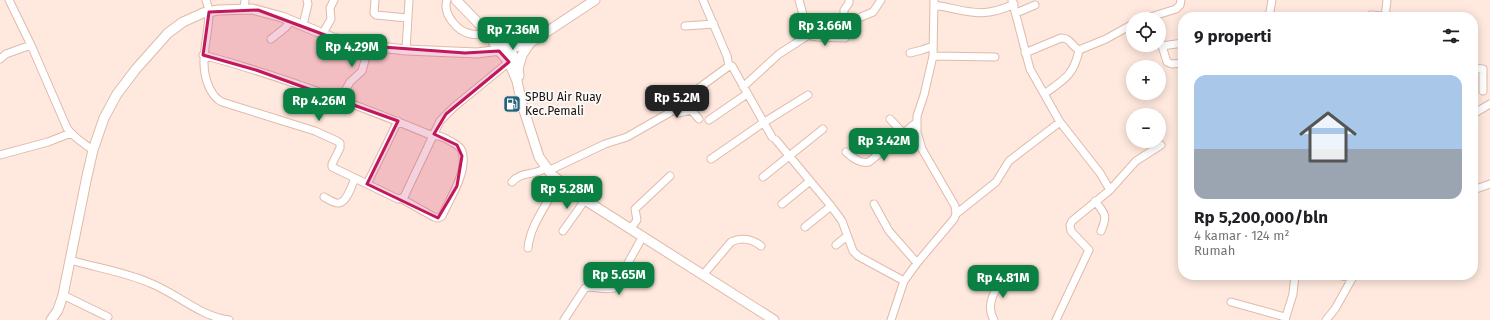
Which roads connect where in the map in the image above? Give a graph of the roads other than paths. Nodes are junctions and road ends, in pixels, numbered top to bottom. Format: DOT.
graph roads {
  1 [pos="9,0"];
  2 [pos="206,0"];
  3 [pos="307,0"];
  4 [pos="334,0"];
  5 [pos="375,0"];
  6 [pos="409,0"];
  7 [pos="447,0"];
  8 [pos="456,0"];
  9 [pos="594,0"];
  10 [pos="703,0"];
  11 [pos="799,0"];
  12 [pos="849,0"];
  13 [pos="881,0"];
  14 [pos="1182,0"];
  15 [pos="1272,0"];
  16 [pos="1387,0"];
  17 [pos="1013,2"];
  18 [pos="934,3"];
  19 [pos="244,4"];
  20 [pos="1035,5"];
  21 [pos="209,12"];
  22 [pos="1270,12"];
  23 [pos="1386,12"];
  24 [pos="1166,13"];
  25 [pos="1016,14"];
  26 [pos="861,17"];
  27 [pos="407,18"];
  28 [pos="291,21"];
  29 [pos="714,24"];
  30 [pos="303,25"];
  31 [pos="685,26"];
  32 [pos="844,26"];
  33 [pos="1126,28"];
  34 [pos="488,33"];
  35 [pos="323,34"];
  36 [pos="807,35"];
  37 [pos="845,38"];
  38 [pos="271,39"];
  39 [pos="530,43"];
  40 [pos="1166,43"];
  41 [pos="1178,43"];
  42 [pos="31,45"];
  43 [pos="369,46"];
  44 [pos="933,46"];
  45 [pos="509,49"];
  46 [pos="406,50"];
  47 [pos="1078,50"];
  48 [pos="499,51"];
  49 [pos="1164,52"];
  50 [pos="910,53"];
  51 [pos="1025,53"];
  52 [pos="204,55"];
  53 [pos="933,56"];
  54 [pos="995,57"];
  55 [pos="0,59"];
  56 [pos="509,62"];
  57 [pos="1178,63"];
  58 [pos="728,66"];
  59 [pos="1478,68"];
  60 [pos="518,69"];
  61 [pos="518,88"];
  62 [pos="745,90"];
  63 [pos="345,91"];
  64 [pos="1483,92"];
  65 [pos="1044,94"];
  66 [pos="808,95"];
  67 [pos="1490,104"];
  68 [pos="673,109"];
  69 [pos="1478,111"];
  70 [pos="699,119"];
  71 [pos="890,119"];
  72 [pos="708,120"];
  73 [pos="398,121"];
  74 [pos="917,122"];
  75 [pos="1060,122"];
  76 [pos="763,123"];
  77 [pos="823,129"];
  78 [pos="903,133"];
  79 [pos="71,134"];
  80 [pos="433,136"];
  81 [pos="1157,148"];
  82 [pos="93,150"];
  83 [pos="846,152"];
  84 [pos="0,155"];
  85 [pos="790,156"];
  86 [pos="711,159"];
  87 [pos="547,169"];
  88 [pos="670,176"];
  89 [pos="355,178"];
  90 [pos="763,178"];
  91 [pos="810,180"];
  92 [pos="558,181"];
  93 [pos="512,182"];
  94 [pos="367,184"];
  95 [pos="1490,184"];
  96 [pos="1478,188"];
  97 [pos="1110,190"];
  98 [pos="324,198"];
  99 [pos="402,199"];
  100 [pos="585,200"];
  101 [pos="1095,201"];
  102 [pos="782,204"];
  103 [pos="874,204"];
  104 [pos="831,206"];
  105 [pos="956,214"];
  106 [pos="805,227"];
  107 [pos="631,228"];
  108 [pos="563,231"];
  109 [pos="1101,231"];
  110 [pos="643,236"];
  111 [pos="848,236"];
  112 [pos="836,245"];
  113 [pos="761,246"];
  114 [pos="528,248"];
  115 [pos="70,260"];
  116 [pos="917,263"];
  117 [pos="703,275"];
  118 [pos="1014,280"];
  119 [pos="1294,280"];
  120 [pos="1351,280"];
  121 [pos="904,281"];
  122 [pos="63,295"];
  123 [pos="1231,302"];
  124 [pos="108,317"];
  125 [pos="1285,319"];
  126 [pos="51,320"];
  127 [pos="230,320"];
  128 [pos="564,320"];
  129 [pos="774,320"];
  130 [pos="891,320"];
  131 [pos="994,320"];
  132 [pos="1056,320"];
  133 [pos="1326,320"];
  1 -- 42 [label="street"];
  2 -- 21 [label="street"];
  3 -- 30 [label="street"];
  4 -- 35 [label="street"];
  5 -- 27 [label="street"];
  6 -- 27 [label="street"];
  7 -- 34 [label="street"];
  8 -- 34 [label="main road"];
  9 -- 39 [label="main road"];
  10 -- 29 [label="street"];
  11 -- 36 [label="street"];
  12 -- 32 [label="street"];
  13 -- 26 [label="street"];
  14 -- 24 [label="street"];
  15 -- 22 [label="street"];
  16 -- 23 [label="street"];
  17 -- 18 [label="street"];
  17 -- 25 [label="street"];
  18 -- 44 [label="street"];
  19 -- 21 [label="main road"];
  19 -- 28 [label="main road"];
  20 -- 25 [label="street"];
  21 -- 52 [label="street"];
  21 -- 82 [label="main road"];
  25 -- 51 [label="street"];
  27 -- 46 [label="street"];
  28 -- 30 [label="main road"];
  28 -- 38 [label="street"];
  29 -- 31 [label="street"];
  29 -- 58 [label="street"];
  30 -- 35 [label="main road"];
  33 -- 47 [label="street"];
  34 -- 45 [label="main road"];
  34 -- 48 [label="main road"];
  35 -- 43 [label="main road"];
  36 -- 37 [label="street"];
  36 -- 62 [label="street"];
  39 -- 45 [label="main road"];
  39 -- 60 [label="main road"];
  40 -- 41 [label="street"];
  42 -- 55 [label="street"];
  42 -- 79 [label="street"];
  43 -- 46 [label="main road"];
  43 -- 63 [label="street"];
  44 -- 50 [label="street"];
  44 -- 53 [label="street"];
  45 -- 48 [label="main road"];
  45 -- 60 [label="main road"];
  46 -- 48 [label="main road"];
  47 -- 51 [label="street"];
  47 -- 65 [label="street"];
  48 -- 56 [label="main road"];
  49 -- 57 [label="street"];
  51 -- 65 [label="street"];
  52 -- 73 [label="street"];
  52 -- 89 [label="street"];
  53 -- 54 [label="street"];
  53 -- 74 [label="street"];
  56 -- 61 [label="main road"];
  56 -- 80 [label="street"];
  58 -- 62 [label="street"];
  58 -- 68 [label="street"];
  59 -- 64 [label="street"];
  60 -- 61 [label="main road"];
  61 -- 87 [label="main road"];
  62 -- 72 [label="street"];
  62 -- 76 [label="street"];
  65 -- 75 [label="street"];
  66 -- 76 [label="street"];
  67 -- 69 [label="street"];
  68 -- 70 [label="street"];
  68 -- 87 [label="street"];
  71 -- 78 [label="street"];
  73 -- 80 [label="street"];
  73 -- 94 [label="street"];
  74 -- 78 [label="street"];
  74 -- 105 [label="street"];
  75 -- 97 [label="street"];
  75 -- 105 [label="street"];
  76 -- 85 [label="street"];
  76 -- 86 [label="street"];
  77 -- 85 [label="street"];
  78 -- 83 [label="street"];
  79 -- 82 [label="street"];
  79 -- 84 [label="street"];
  80 -- 99 [label="street"];
  80 -- 99 [label="street"];
  81 -- 97 [label="street"];
  82 -- 115 [label="main road"];
  85 -- 90 [label="street"];
  85 -- 91 [label="street"];
  87 -- 92 [label="main road"];
  87 -- 93 [label="street"];
  88 -- 107 [label="street"];
  89 -- 94 [label="street"];
  89 -- 98 [label="street"];
  91 -- 102 [label="street"];
  91 -- 104 [label="street"];
  92 -- 100 [label="main road"];
  92 -- 114 [label="street"];
  94 -- 99 [label="street"];
  95 -- 96 [label="street"];
  97 -- 101 [label="street"];
  100 -- 107 [label="main road"];
  100 -- 108 [label="street"];
  101 -- 109 [label="street"];
  101 -- 132 [label="street"];
  103 -- 116 [label="street"];
  104 -- 106 [label="street"];
  104 -- 111 [label="street"];
  105 -- 116 [label="street"];
  107 -- 110 [label="main road"];
  110 -- 117 [label="main road"];
  110 -- 128 [label="street"];
  111 -- 112 [label="street"];
  111 -- 121 [label="street"];
  113 -- 117 [label="street"];
  115 -- 122 [label="main road"];
  115 -- 127 [label="street"];
  116 -- 121 [label="street"];
  117 -- 129 [label="main road"];
  118 -- 131 [label="street"];
  119 -- 125 [label="street"];
  120 -- 133 [label="street"];
  121 -- 130 [label="street"];
  122 -- 124 [label="street"];
  122 -- 126 [label="main road"];
  123 -- 125 [label="street"];
}
